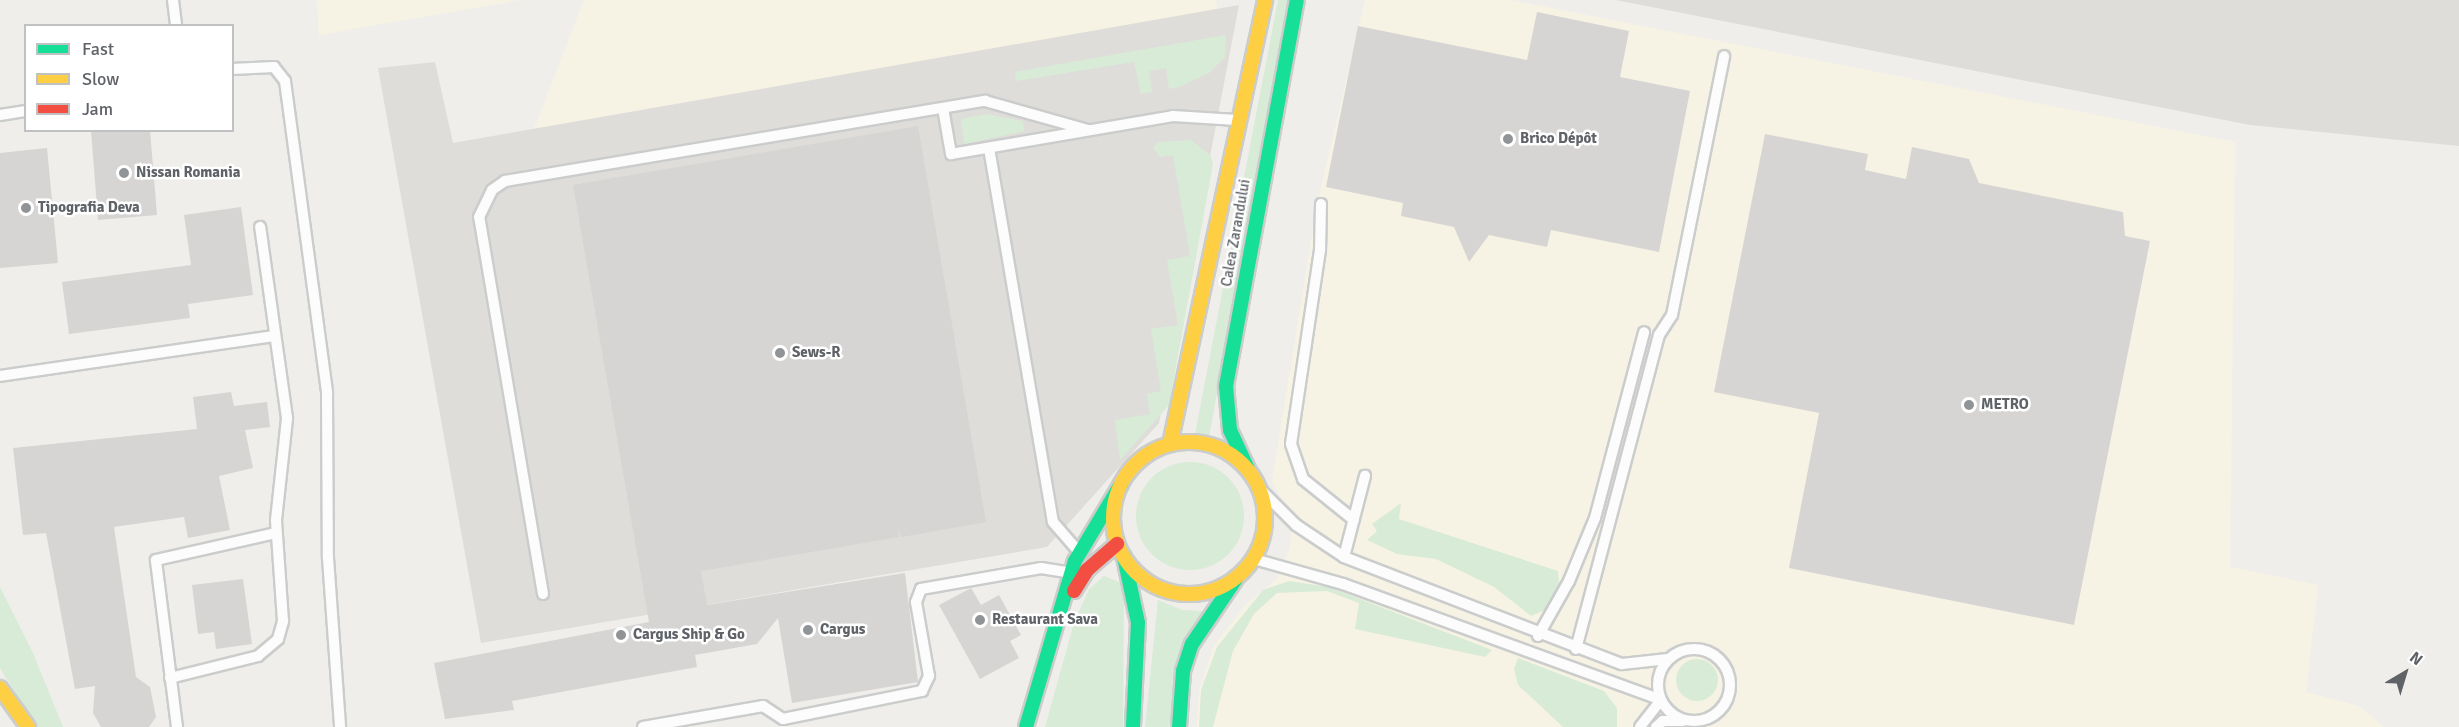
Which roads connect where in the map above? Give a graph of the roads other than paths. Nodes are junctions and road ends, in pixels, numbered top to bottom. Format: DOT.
graph roads {
  1 [pos="173,0"];
  2 [pos="1265,0"];
  3 [pos="1297,0"];
  4 [pos="176,24"];
  5 [pos="1724,56"];
  6 [pos="234,69"];
  7 [pos="943,108"];
  8 [pos="24,111"];
  9 [pos="0,115"];
  10 [pos="1243,121"];
  11 [pos="1088,130"];
  12 [pos="989,148"];
  13 [pos="1321,204"];
  14 [pos="260,227"];
  15 [pos="1644,332"];
  16 [pos="274,336"];
  17 [pos="0,376"];
  18 [pos="1170,444"];
  19 [pos="1248,469"];
  20 [pos="1365,476"];
  21 [pos="1121,484"];
  22 [pos="1260,489"];
  23 [pos="1354,520"];
  24 [pos="276,533"];
  25 [pos="1120,551"];
  26 [pos="1079,552"];
  27 [pos="1344,557"];
  28 [pos="1254,559"];
  29 [pos="1071,573"];
  30 [pos="1239,576"];
  31 [pos="543,594"];
  32 [pos="1057,631"];
  33 [pos="1538,636"];
  34 [pos="1576,649"];
  35 [pos="1668,659"];
  36 [pos="170,678"];
  37 [pos="0,688"];
  38 [pos="1661,700"];
  39 [pos="1688,721"];
  40 [pos="28,727"];
  41 [pos="177,727"];
  42 [pos="340,727"];
  43 [pos="643,727"];
  44 [pos="1026,727"];
  45 [pos="1132,727"];
  46 [pos="1179,727"];
  47 [pos="1640,727"];
  48 [pos="1656,727"];
  1 -- 4 [label="lane"];
  2 -- 10 [label="main road, Calea Zarandului"];
  3 -- 19 [label="main road, Calea Zarandului"];
  5 -- 34 [label="lane"];
  6 -- 42 [label="lane"];
  7 -- 11 [label="lane"];
  7 -- 12 [label="lane"];
  7 -- 31 [label="lane"];
  8 -- 9 [label="lane"];
  10 -- 11 [label="lane"];
  10 -- 18 [label="main road, Calea Zarandului"];
  11 -- 12 [label="lane"];
  12 -- 26 [label="lane"];
  13 -- 23 [label="lane"];
  14 -- 16 [label="lane"];
  15 -- 33 [label="lane"];
  16 -- 17 [label="lane"];
  16 -- 24 [label="lane"];
  18 -- 19 [label="main road, Calea Zarandului"];
  18 -- 21 [label="main road, Calea Zarandului"];
  19 -- 22 [label="main road, Calea Zarandului"];
  20 -- 23 [label="lane"];
  21 -- 25 [label="main road, Calea Zarandului"];
  21 -- 26 [label="main road, Calea Zarandului"];
  22 -- 27 [label="lane"];
  22 -- 28 [label="main road, Calea Zarandului"];
  23 -- 27 [label="lane"];
  24 -- 36 [label="lane"];
  24 -- 36 [label="lane"];
  25 -- 30 [label="main road, Calea Zarandului"];
  25 -- 32 [label="main road, Calea Zarandului"];
  25 -- 45 [label="main road, Calea Zarandului"];
  26 -- 29 [label="main road, Calea Zarandului"];
  27 -- 33 [label="lane"];
  28 -- 30 [label="main road, Calea Zarandului"];
  28 -- 38 [label="lane"];
  29 -- 32 [label="main road, Calea Zarandului"];
  29 -- 43 [label="lane"];
  30 -- 46 [label="main road, Calea Zarandului"];
  32 -- 44 [label="main road, Calea Zarandului"];
  33 -- 34 [label="lane"];
  34 -- 35 [label="lane"];
  35 -- 38 [label="lane"];
  35 -- 39 [label="lane"];
  36 -- 41 [label="lane"];
  37 -- 40 [label="main road"];
  38 -- 39 [label="lane"];
  38 -- 47 [label="lane"];
  39 -- 48 [label="lane"];
}
